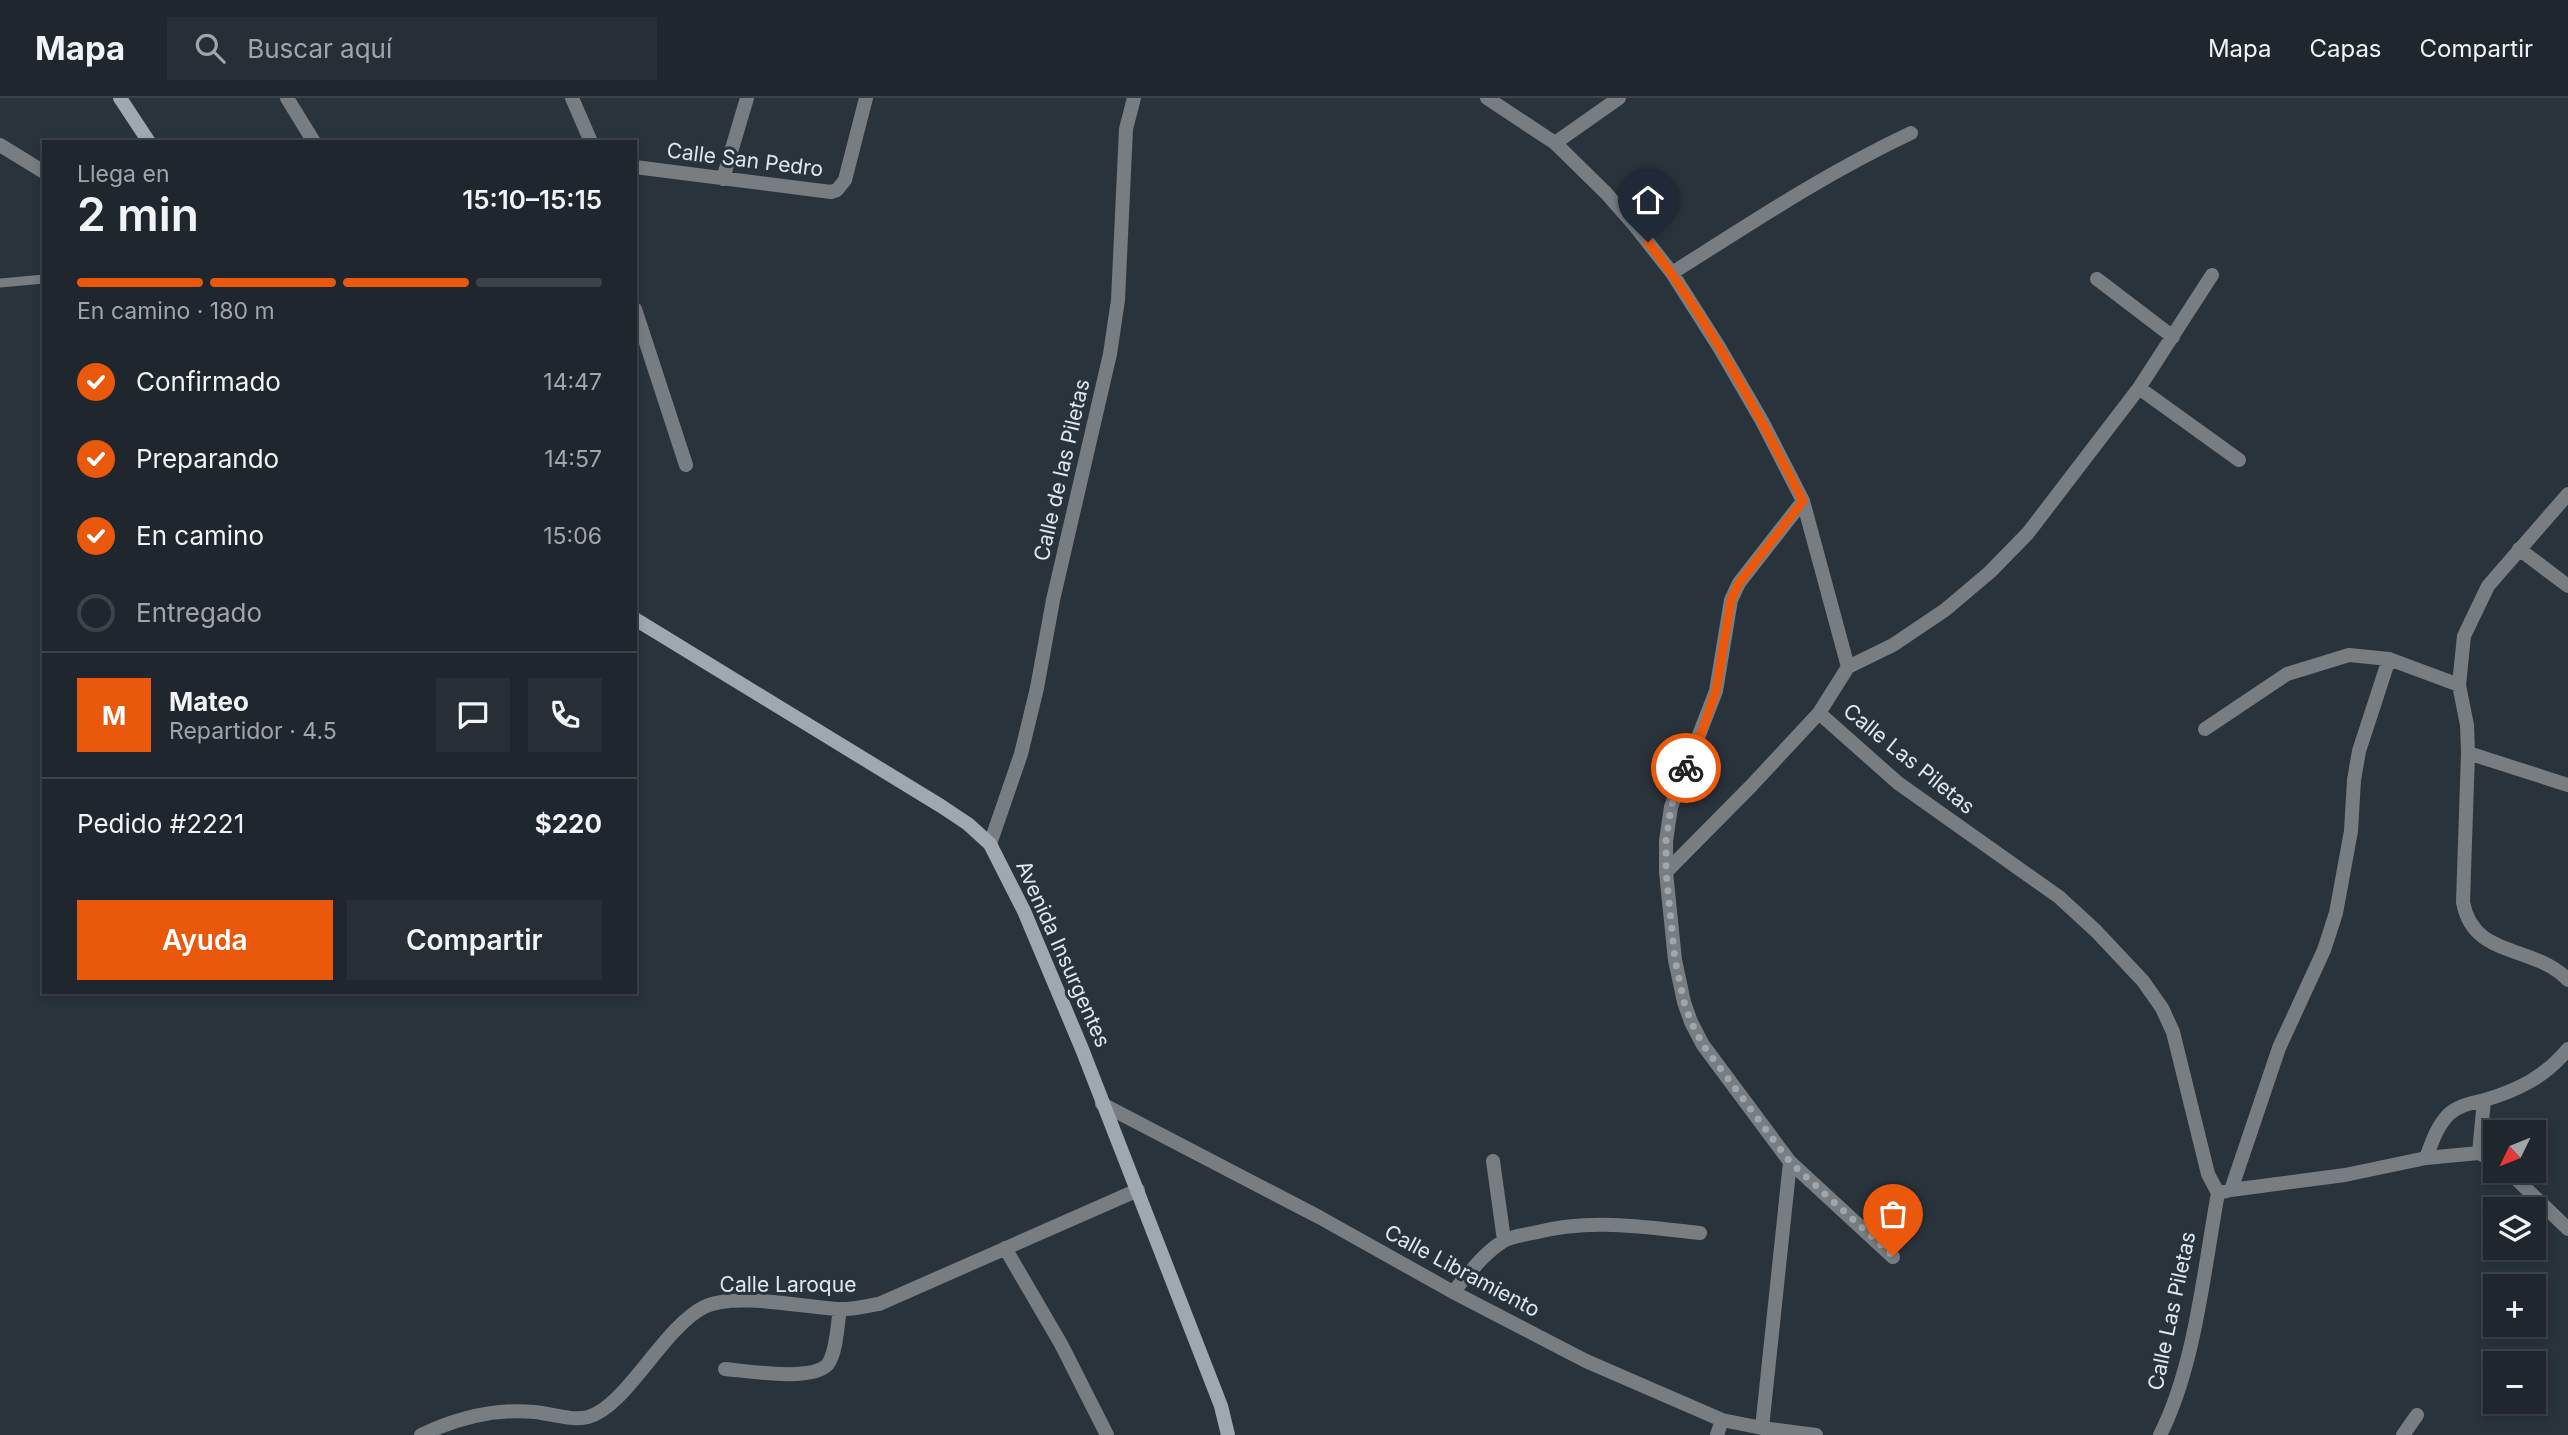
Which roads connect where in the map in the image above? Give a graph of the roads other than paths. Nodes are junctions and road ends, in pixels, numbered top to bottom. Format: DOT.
graph roads {
  1 [pos="120,98"];
  2 [pos="286,98"];
  3 [pos="572,98"];
  4 [pos="747,98"];
  5 [pos="866,98"];
  6 [pos="1134,98"];
  7 [pos="1488,98"];
  8 [pos="1619,98"];
  9 [pos="1911,133"];
  10 [pos="148,140"];
  11 [pos="313,140"];
  12 [pos="589,140"];
  13 [pos="1555,143"];
  14 [pos="0,145"];
  15 [pos="637,167"];
  16 [pos="42,171"];
  17 [pos="723,178"];
  18 [pos="1672,273"];
  19 [pos="2212,275"];
  20 [pos="42,279"];
  21 [pos="2097,279"];
  22 [pos="0,283"];
  23 [pos="637,315"];
  24 [pos="2173,337"];
  25 [pos="2139,388"];
  26 [pos="2239,460"];
  27 [pos="686,465"];
  28 [pos="2568,494"];
  29 [pos="1803,501"];
  30 [pos="2519,549"];
  31 [pos="2568,586"];
  32 [pos="637,620"];
  33 [pos="2389,659"];
  34 [pos="1849,667"];
  35 [pos="2459,685"];
  36 [pos="1819,713"];
  37 [pos="2205,729"];
  38 [pos="2468,753"];
  39 [pos="2568,785"];
  40 [pos="990,844"];
  41 [pos="1666,872"];
  42 [pos="2568,980"];
  43 [pos="2568,1049"];
  44 [pos="2484,1100"];
  45 [pos="1102,1104"];
  46 [pos="2479,1153"];
  47 [pos="2483,1155"];
  48 [pos="2426,1158"];
  49 [pos="1493,1161"];
  50 [pos="1790,1162"];
  51 [pos="2520,1183"];
  52 [pos="1138,1190"];
  53 [pos="2225,1191"];
  54 [pos="2568,1229"];
  55 [pos="1700,1233"];
  56 [pos="1504,1240"];
  57 [pos="1005,1248"];
  58 [pos="1893,1256"];
  59 [pos="1453,1292"];
  60 [pos="840,1310"];
  61 [pos="725,1369"];
  62 [pos="2417,1415"];
  63 [pos="1722,1420"];
  64 [pos="1762,1429"];
  65 [pos="421,1435"];
  66 [pos="1107,1435"];
  67 [pos="1228,1435"];
  68 [pos="1717,1435"];
  69 [pos="1816,1435"];
  70 [pos="2160,1435"];
  71 [pos="2403,1435"];
  1 -- 10 [label="main road"];
  2 -- 11 [label="street"];
  3 -- 12 [label="street"];
  4 -- 17 [label="street"];
  5 -- 17 [label="street, Calle San Pedro"];
  6 -- 40 [label="street, Calle de las Piletas"];
  7 -- 13 [label="street"];
  8 -- 13 [label="street"];
  9 -- 18 [label="street"];
  13 -- 18 [label="street"];
  14 -- 16 [label="street"];
  15 -- 17 [label="street, Calle San Pedro"];
  18 -- 29 [label="street"];
  19 -- 24 [label="street"];
  20 -- 22 [label="lane"];
  21 -- 24 [label="street"];
  23 -- 27 [label="street"];
  24 -- 25 [label="street"];
  25 -- 26 [label="street"];
  25 -- 34 [label="street"];
  28 -- 30 [label="street"];
  29 -- 34 [label="street"];
  29 -- 41 [label="street"];
  30 -- 31 [label="street"];
  30 -- 35 [label="street"];
  32 -- 40 [label="main road, Avenida Insurgentes"];
  33 -- 35 [label="street"];
  33 -- 37 [label="street"];
  33 -- 53 [label="street, Calle Las Piletas"];
  34 -- 36 [label="street, Calle Las Piletas"];
  35 -- 38 [label="street"];
  36 -- 41 [label="street"];
  36 -- 53 [label="street, Calle Las Piletas"];
  38 -- 39 [label="street"];
  38 -- 42 [label="street"];
  40 -- 45 [label="main road, Avenida Insurgentes"];
  41 -- 50 [label="street"];
  43 -- 44 [label="street"];
  44 -- 46 [label="street"];
  44 -- 48 [label="street"];
  45 -- 52 [label="main road, Avenida Insurgentes"];
  45 -- 59 [label="street, Calle Libramiento"];
  46 -- 47 [label="street"];
  46 -- 48 [label="street"];
  48 -- 53 [label="street"];
  49 -- 56 [label="street"];
  50 -- 58 [label="street"];
  50 -- 64 [label="street"];
  51 -- 54 [label="street"];
  52 -- 57 [label="street, Calle Laroque"];
  52 -- 67 [label="main road, Avenida Insurgentes"];
  53 -- 70 [label="street, Calle Las Piletas"];
  55 -- 56 [label="street"];
  56 -- 59 [label="street"];
  57 -- 60 [label="street, Calle Laroque"];
  57 -- 66 [label="street"];
  59 -- 63 [label="street, Calle Libramiento"];
  60 -- 61 [label="street"];
  60 -- 65 [label="street, Calle Laroque"];
  62 -- 71 [label="street"];
  63 -- 64 [label="street, Calle Libramiento"];
  63 -- 68 [label="street"];
  64 -- 69 [label="street, Calle Libramiento"];
}
